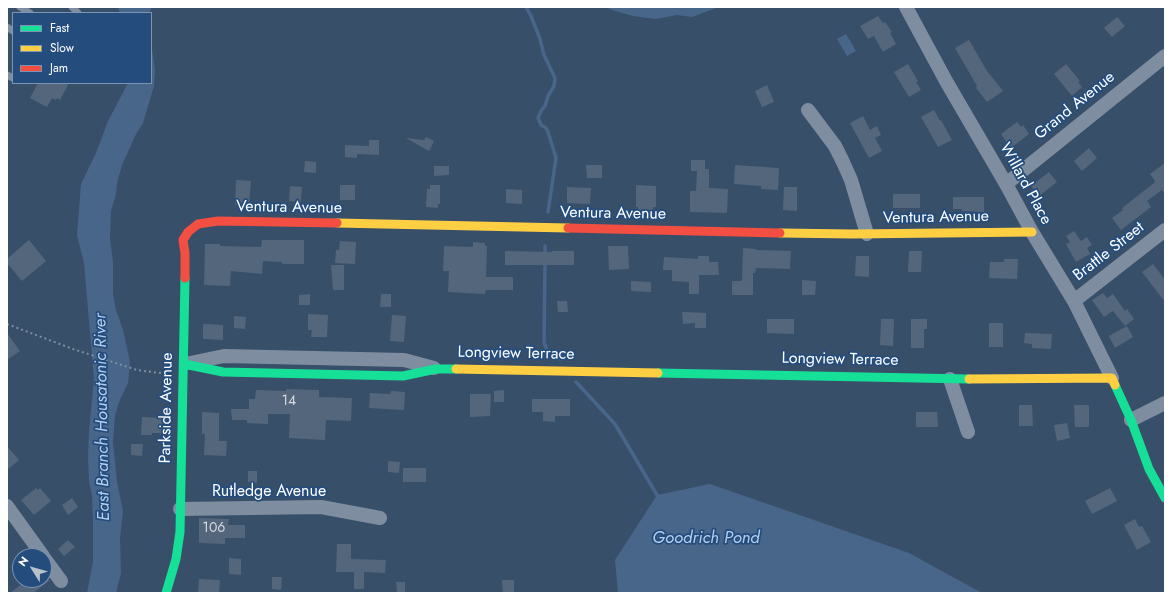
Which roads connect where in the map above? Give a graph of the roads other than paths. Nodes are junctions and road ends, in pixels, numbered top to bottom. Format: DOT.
graph roads {
  1 [pos="906,7"];
  2 [pos="1165,56"];
  3 [pos="808,110"];
  4 [pos="1006,184"];
  5 [pos="194,227"];
  6 [pos="1165,230"];
  7 [pos="1032,232"];
  8 [pos="867,234"];
  9 [pos="1074,301"];
  10 [pos="436,369"];
  11 [pos="183,370"];
  12 [pos="1112,378"];
  13 [pos="950,379"];
  14 [pos="1165,403"];
  15 [pos="1131,420"];
  16 [pos="968,432"];
  17 [pos="1165,498"];
  18 [pos="7,506"];
  19 [pos="180,509"];
  20 [pos="380,518"];
  21 [pos="37,548"];
  22 [pos="52,569"];
  23 [pos="61,581"];
  24 [pos="166,593"];
  1 -- 4 [label="street, Willard Place"];
  2 -- 4 [label="street, Grand Avenue"];
  3 -- 8 [label="street"];
  4 -- 7 [label="street, Willard Place"];
  5 -- 8 [label="street, Ventura Avenue"];
  5 -- 11 [label="street, Parkside Avenue"];
  6 -- 9 [label="street, Brattle Street"];
  7 -- 8 [label="street, Ventura Avenue"];
  7 -- 9 [label="street, Willard Place"];
  9 -- 12 [label="street, Willard Place"];
  10 -- 11 [label="street, Longview Terrace"];
  10 -- 13 [label="street, Longview Terrace"];
  11 -- 19 [label="street, Parkside Avenue"];
  12 -- 13 [label="street, Longview Terrace"];
  12 -- 15 [label="street"];
  13 -- 16 [label="street"];
  14 -- 15 [label="street"];
  15 -- 17 [label="street"];
  18 -- 21 [label="street"];
  19 -- 20 [label="street, Rutledge Avenue"];
  19 -- 24 [label="street, Parkside Avenue"];
  22 -- 23 [label="street"];
}
